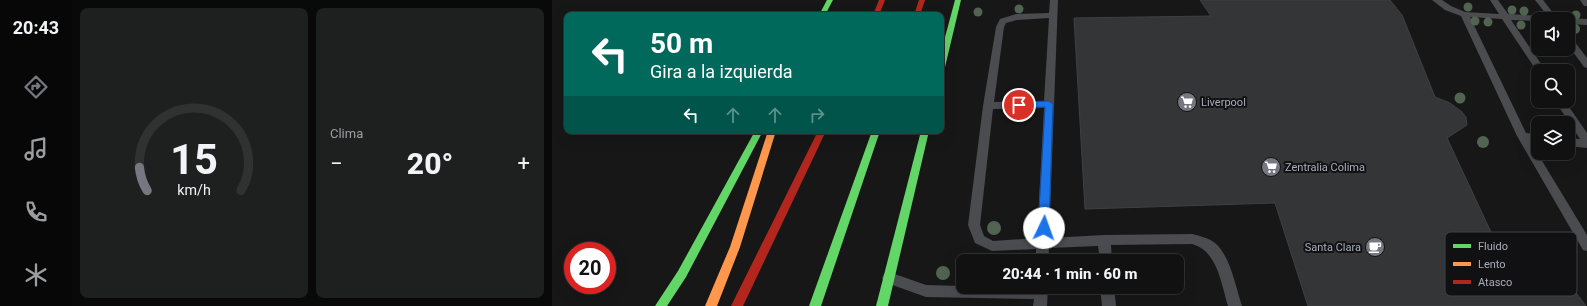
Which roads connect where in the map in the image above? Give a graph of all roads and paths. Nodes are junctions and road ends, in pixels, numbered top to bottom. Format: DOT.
graph roads {
  1 [pos="830,0"];
  2 [pos="882,0"];
  3 [pos="922,0"];
  4 [pos="958,0"];
  5 [pos="1054,0"];
  6 [pos="1436,0"];
  7 [pos="1494,0"];
  8 [pos="1539,0"];
  9 [pos="1584,0"];
  10 [pos="1587,4"];
  11 [pos="824,12"];
  12 [pos="877,12"];
  13 [pos="918,12"];
  14 [pos="1548,12"];
  15 [pos="1464,14"];
  16 [pos="1054,16"];
  17 [pos="1504,16"];
  18 [pos="1531,18"];
  19 [pos="1575,21"];
  20 [pos="1587,22"];
  21 [pos="1575,48"];
  22 [pos="944,56"];
  23 [pos="1535,64"];
  24 [pos="1587,64"];
  25 [pos="1049,104"];
  26 [pos="988,106"];
  27 [pos="1564,108"];
  28 [pos="757,134"];
  29 [pos="771,134"];
  30 [pos="821,134"];
  31 [pos="875,134"];
  32 [pos="924,134"];
  33 [pos="1522,136"];
  34 [pos="1531,137"];
  35 [pos="1575,142"];
  36 [pos="1587,143"];
  37 [pos="1104,240"];
  38 [pos="1043,243"];
  39 [pos="1587,246"];
  40 [pos="1042,254"];
  41 [pos="1105,254"];
  42 [pos="889,278"];
  43 [pos="1107,294"];
  44 [pos="1040,295"];
  45 [pos="661,306"];
  46 [pos="711,306"];
  47 [pos="737,306"];
  48 [pos="815,306"];
  49 [pos="882,306"];
  50 [pos="1108,306"];
  51 [pos="1235,306"];
  1 -- 11 [label="main road"];
  2 -- 12 [label="main road"];
  3 -- 13 [label="main road"];
  4 -- 22 [label="main road"];
  5 -- 16 [label="lane"];
  6 -- 15 [label="lane"];
  7 -- 17 [label="lane"];
  8 -- 14 [label="lane"];
  9 -- 10 [label="lane"];
  15 -- 17 [label="lane"];
  15 -- 33 [label="lane"];
  16 -- 25 [label="lane"];
  16 -- 26 [label="lane"];
  17 -- 18 [label="lane"];
  17 -- 23 [label="lane"];
  19 -- 20 [label="lane"];
  21 -- 24 [label="lane"];
  25 -- 26 [label="lane"];
  25 -- 38 [label="lane"];
  26 -- 38 [label="lane"];
  27 -- 36 [label="lane"];
  28 -- 45 [label="main road"];
  29 -- 46 [label="main road"];
  30 -- 47 [label="main road"];
  31 -- 48 [label="main road"];
  32 -- 42 [label="main road"];
  33 -- 34 [label="lane"];
  33 -- 39 [label="lane"];
  35 -- 36 [label="lane"];
  37 -- 38 [label="lane"];
  37 -- 41 [label="lane"];
  37 -- 51 [label="lane"];
  38 -- 40 [label="lane"];
  42 -- 44 [label="lane"];
  42 -- 49 [label="main road"];
  43 -- 50 [label="lane"];
}
